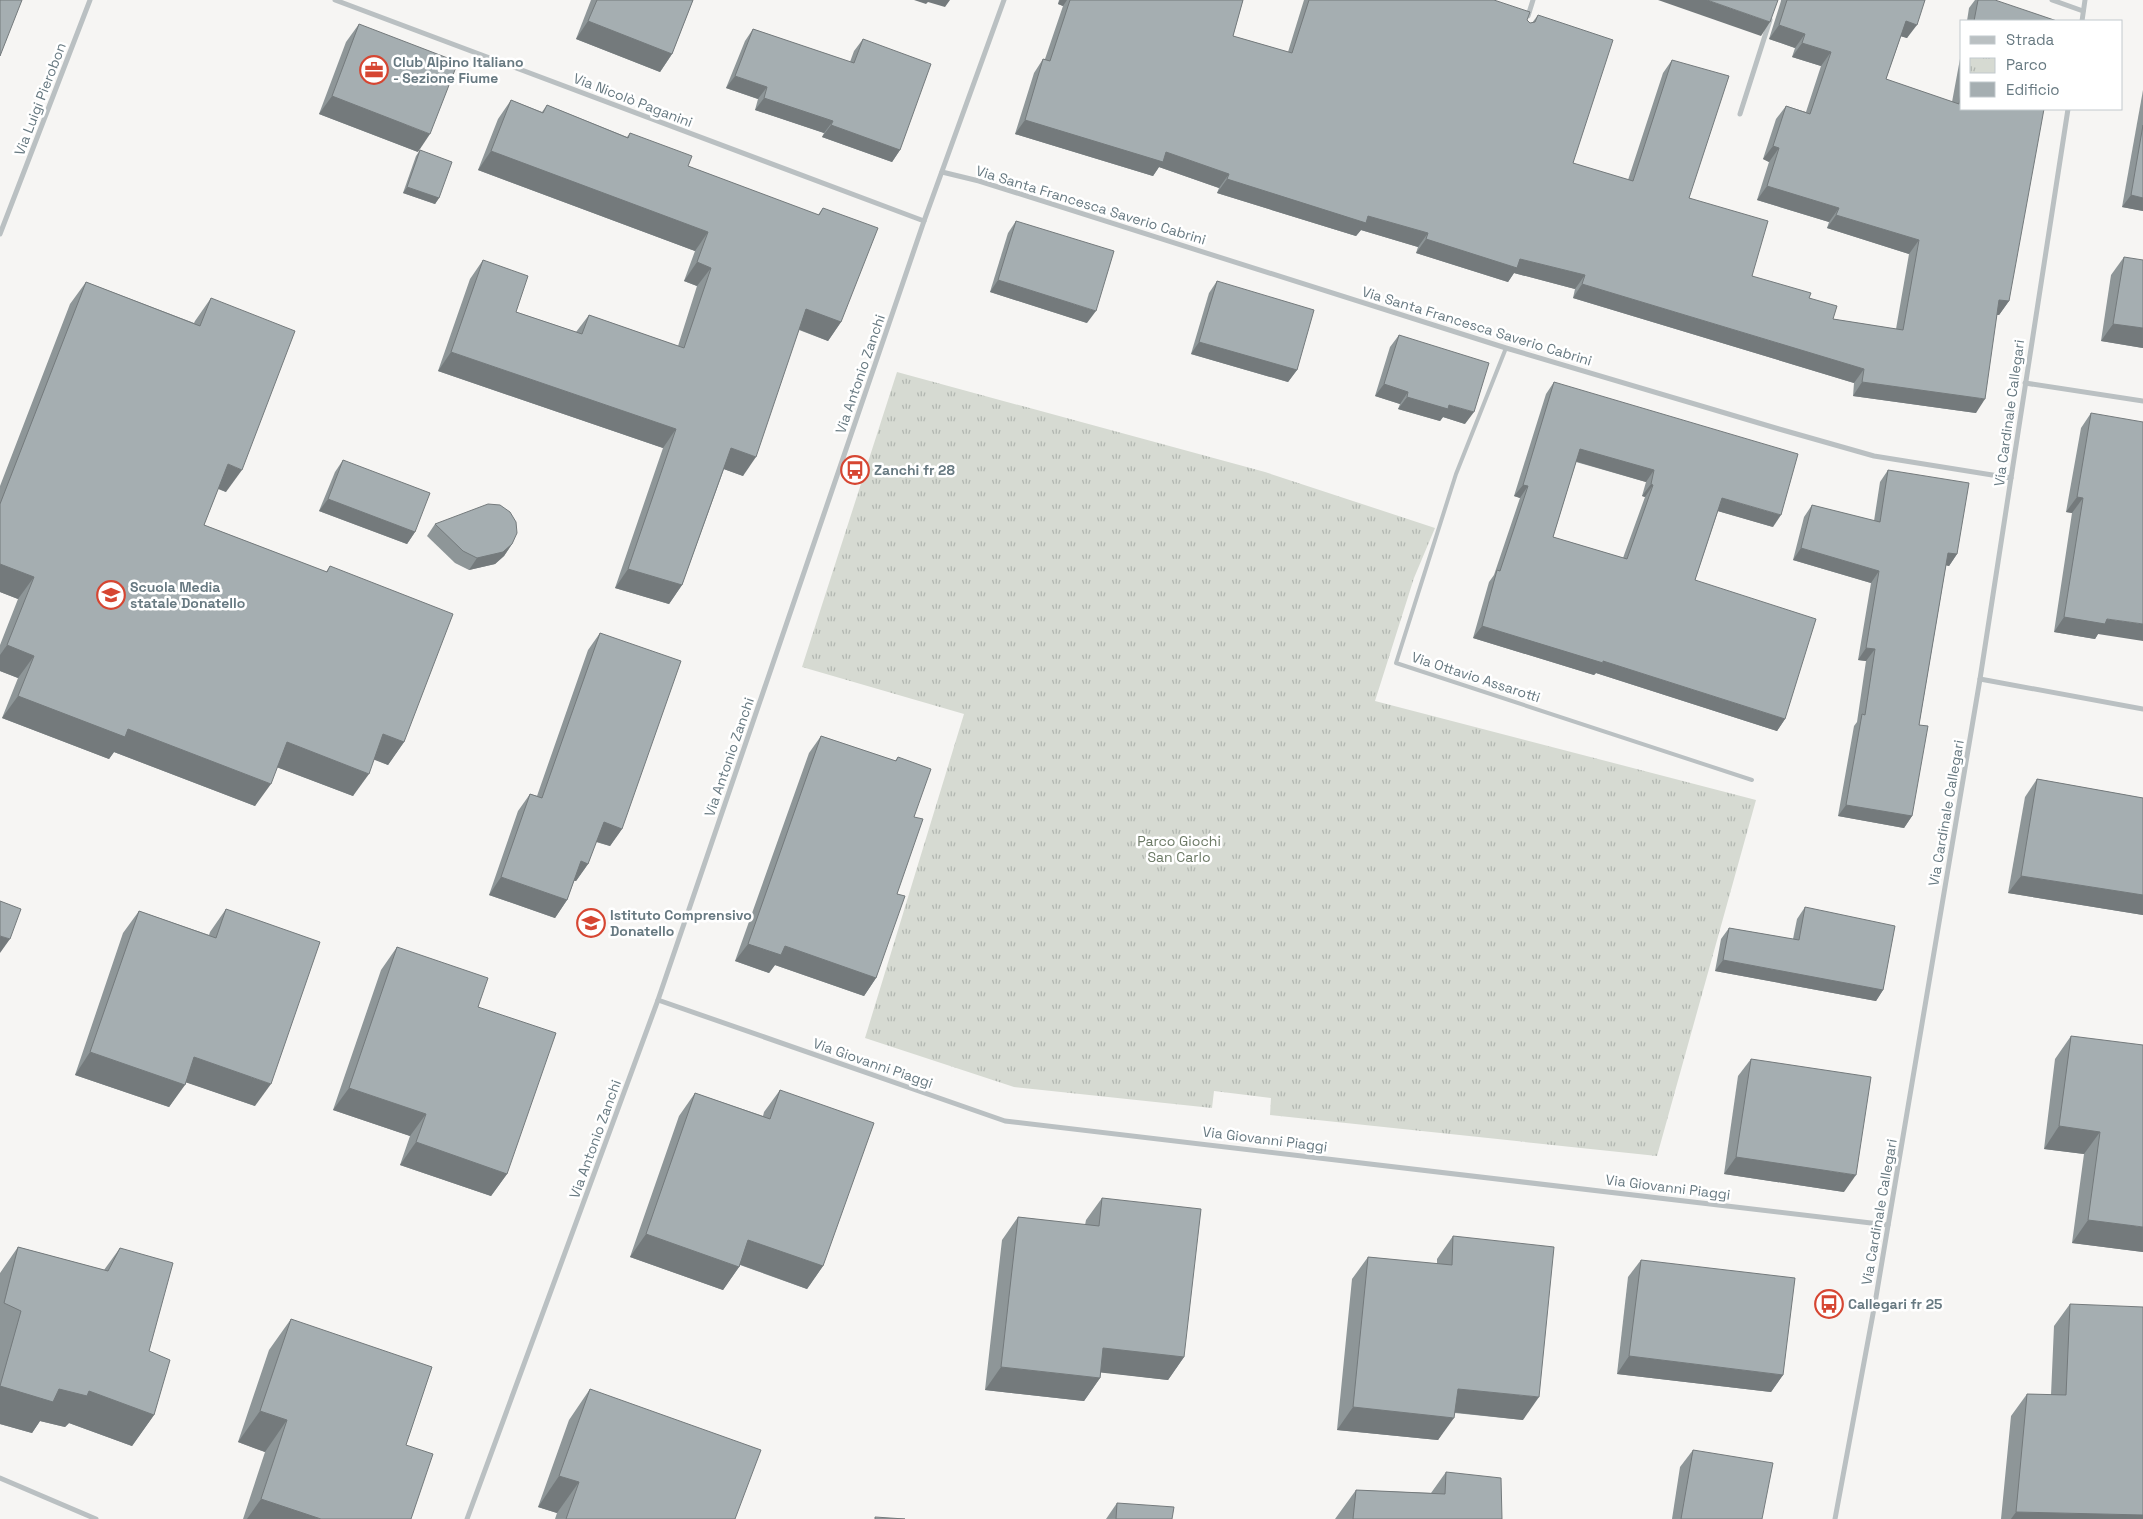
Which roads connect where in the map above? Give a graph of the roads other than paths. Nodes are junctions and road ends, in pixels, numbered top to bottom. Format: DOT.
graph roads {
  1 [pos="90,0"];
  2 [pos="335,0"];
  3 [pos="1004,0"];
  4 [pos="1533,0"];
  5 [pos="2052,0"];
  6 [pos="2085,0"];
  7 [pos="2084,11"];
  8 [pos="1771,18"];
  9 [pos="2082,20"];
  10 [pos="1525,24"];
  11 [pos="2068,110"];
  12 [pos="1740,114"];
  13 [pos="942,172"];
  14 [pos="924,221"];
  15 [pos="0,234"];
  16 [pos="1506,348"];
  17 [pos="2026,383"];
  18 [pos="2143,401"];
  19 [pos="2011,478"];
  20 [pos="1980,679"];
  21 [pos="2143,709"];
  22 [pos="1752,780"];
  23 [pos="658,1000"];
  24 [pos="1888,1225"];
  25 [pos="0,1478"];
  26 [pos="96,1519"];
  27 [pos="468,1519"];
  28 [pos="1836,1519"];
  1 -- 15 [label="street, Via Luigi Pierobon"];
  2 -- 14 [label="street, Via Nicolò Paganini"];
  3 -- 13 [label="street, Via Antonio Zanchi"];
  4 -- 10 [label="street"];
  5 -- 7 [label="street"];
  6 -- 7 [label="street"];
  7 -- 9 [label="street"];
  8 -- 12 [label="street"];
  11 -- 17 [label="street, Via Cardinale Callegari"];
  13 -- 14 [label="street, Via Antonio Zanchi"];
  13 -- 16 [label="street, Via Santa Francesca Saverio Cabrini"];
  14 -- 23 [label="street, Via Antonio Zanchi"];
  16 -- 19 [label="street, Via Santa Francesca Saverio Cabrini"];
  16 -- 22 [label="lane, Via Ottavio Assarotti"];
  17 -- 18 [label="street"];
  17 -- 19 [label="street, Via Cardinale Callegari"];
  19 -- 20 [label="street, Via Cardinale Callegari"];
  20 -- 21 [label="street"];
  20 -- 24 [label="street, Via Cardinale Callegari"];
  23 -- 24 [label="street, Via Giovanni Piaggi"];
  23 -- 27 [label="street, Via Antonio Zanchi"];
  24 -- 28 [label="street, Via Cardinale Callegari"];
  25 -- 26 [label="street"];
}
